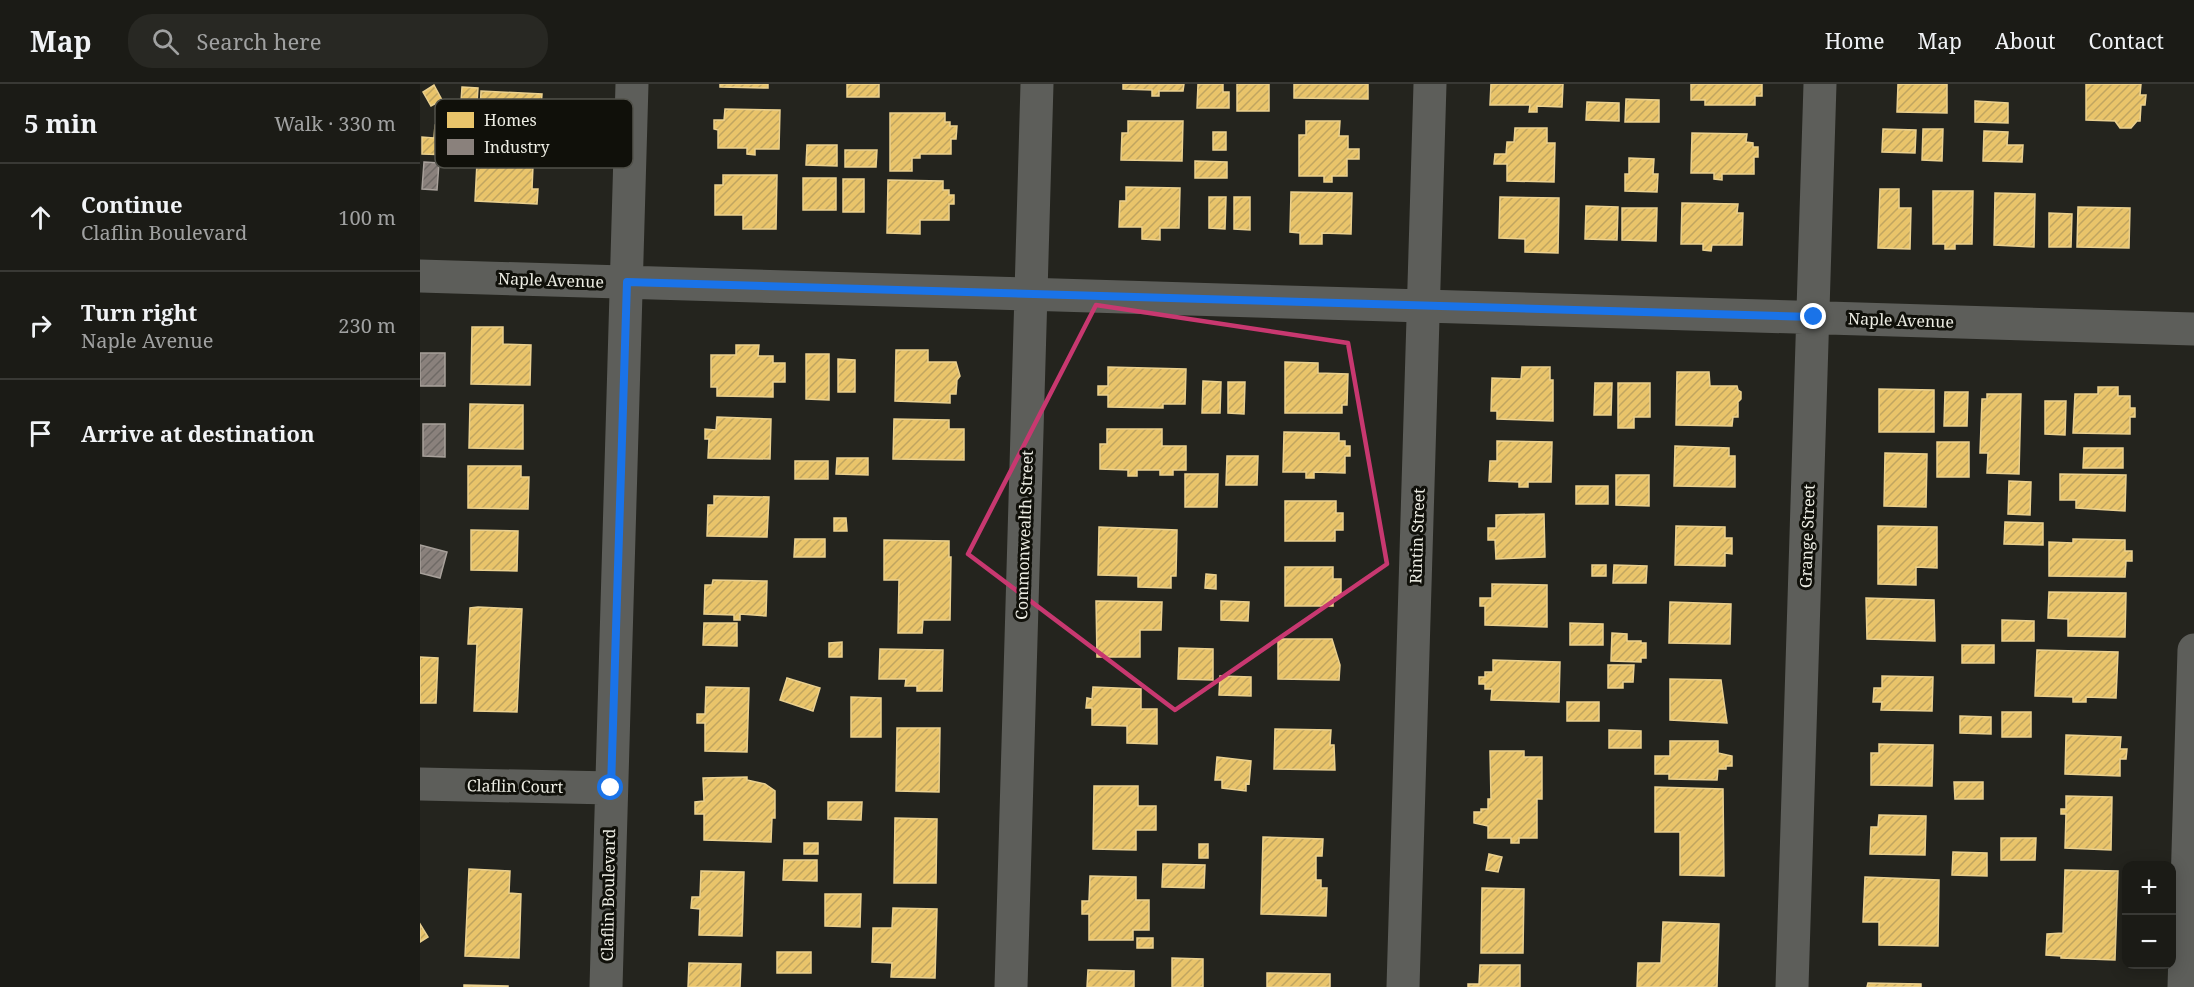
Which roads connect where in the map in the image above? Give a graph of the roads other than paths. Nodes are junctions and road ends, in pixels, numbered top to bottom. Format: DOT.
graph roads {
  1 [pos="632,84"];
  2 [pos="1037,84"];
  3 [pos="1430,84"];
  4 [pos="1820,84"];
  5 [pos="632,99"];
  6 [pos="630,168"];
  7 [pos="420,276"];
  8 [pos="627,282"];
  9 [pos="1031,294"];
  10 [pos="1424,306"];
  11 [pos="1814,317"];
  12 [pos="2194,329"];
  13 [pos="2194,650"];
  14 [pos="420,784"];
  15 [pos="611,788"];
  16 [pos="606,987"];
  17 [pos="1011,987"];
  18 [pos="1404,987"];
  19 [pos="1792,987"];
  20 [pos="2184,987"];
  1 -- 5 [label="street, Claflin Boulevard"];
  2 -- 9 [label="street, Commonwealth Street"];
  3 -- 10 [label="street, Rintin Street"];
  4 -- 11 [label="street, Grange Street"];
  6 -- 8 [label="street, Claflin Boulevard"];
  7 -- 8 [label="street, Naple Avenue"];
  8 -- 9 [label="street, Naple Avenue"];
  8 -- 15 [label="street, Claflin Boulevard"];
  9 -- 10 [label="street, Naple Avenue"];
  9 -- 17 [label="street, Commonwealth Street"];
  10 -- 11 [label="street, Naple Avenue"];
  10 -- 18 [label="street, Rintin Street"];
  11 -- 12 [label="street, Naple Avenue"];
  11 -- 19 [label="street, Grange Street"];
  13 -- 20 [label="street"];
  14 -- 15 [label="street, Claflin Court"];
  15 -- 16 [label="street, Claflin Boulevard"];
}
